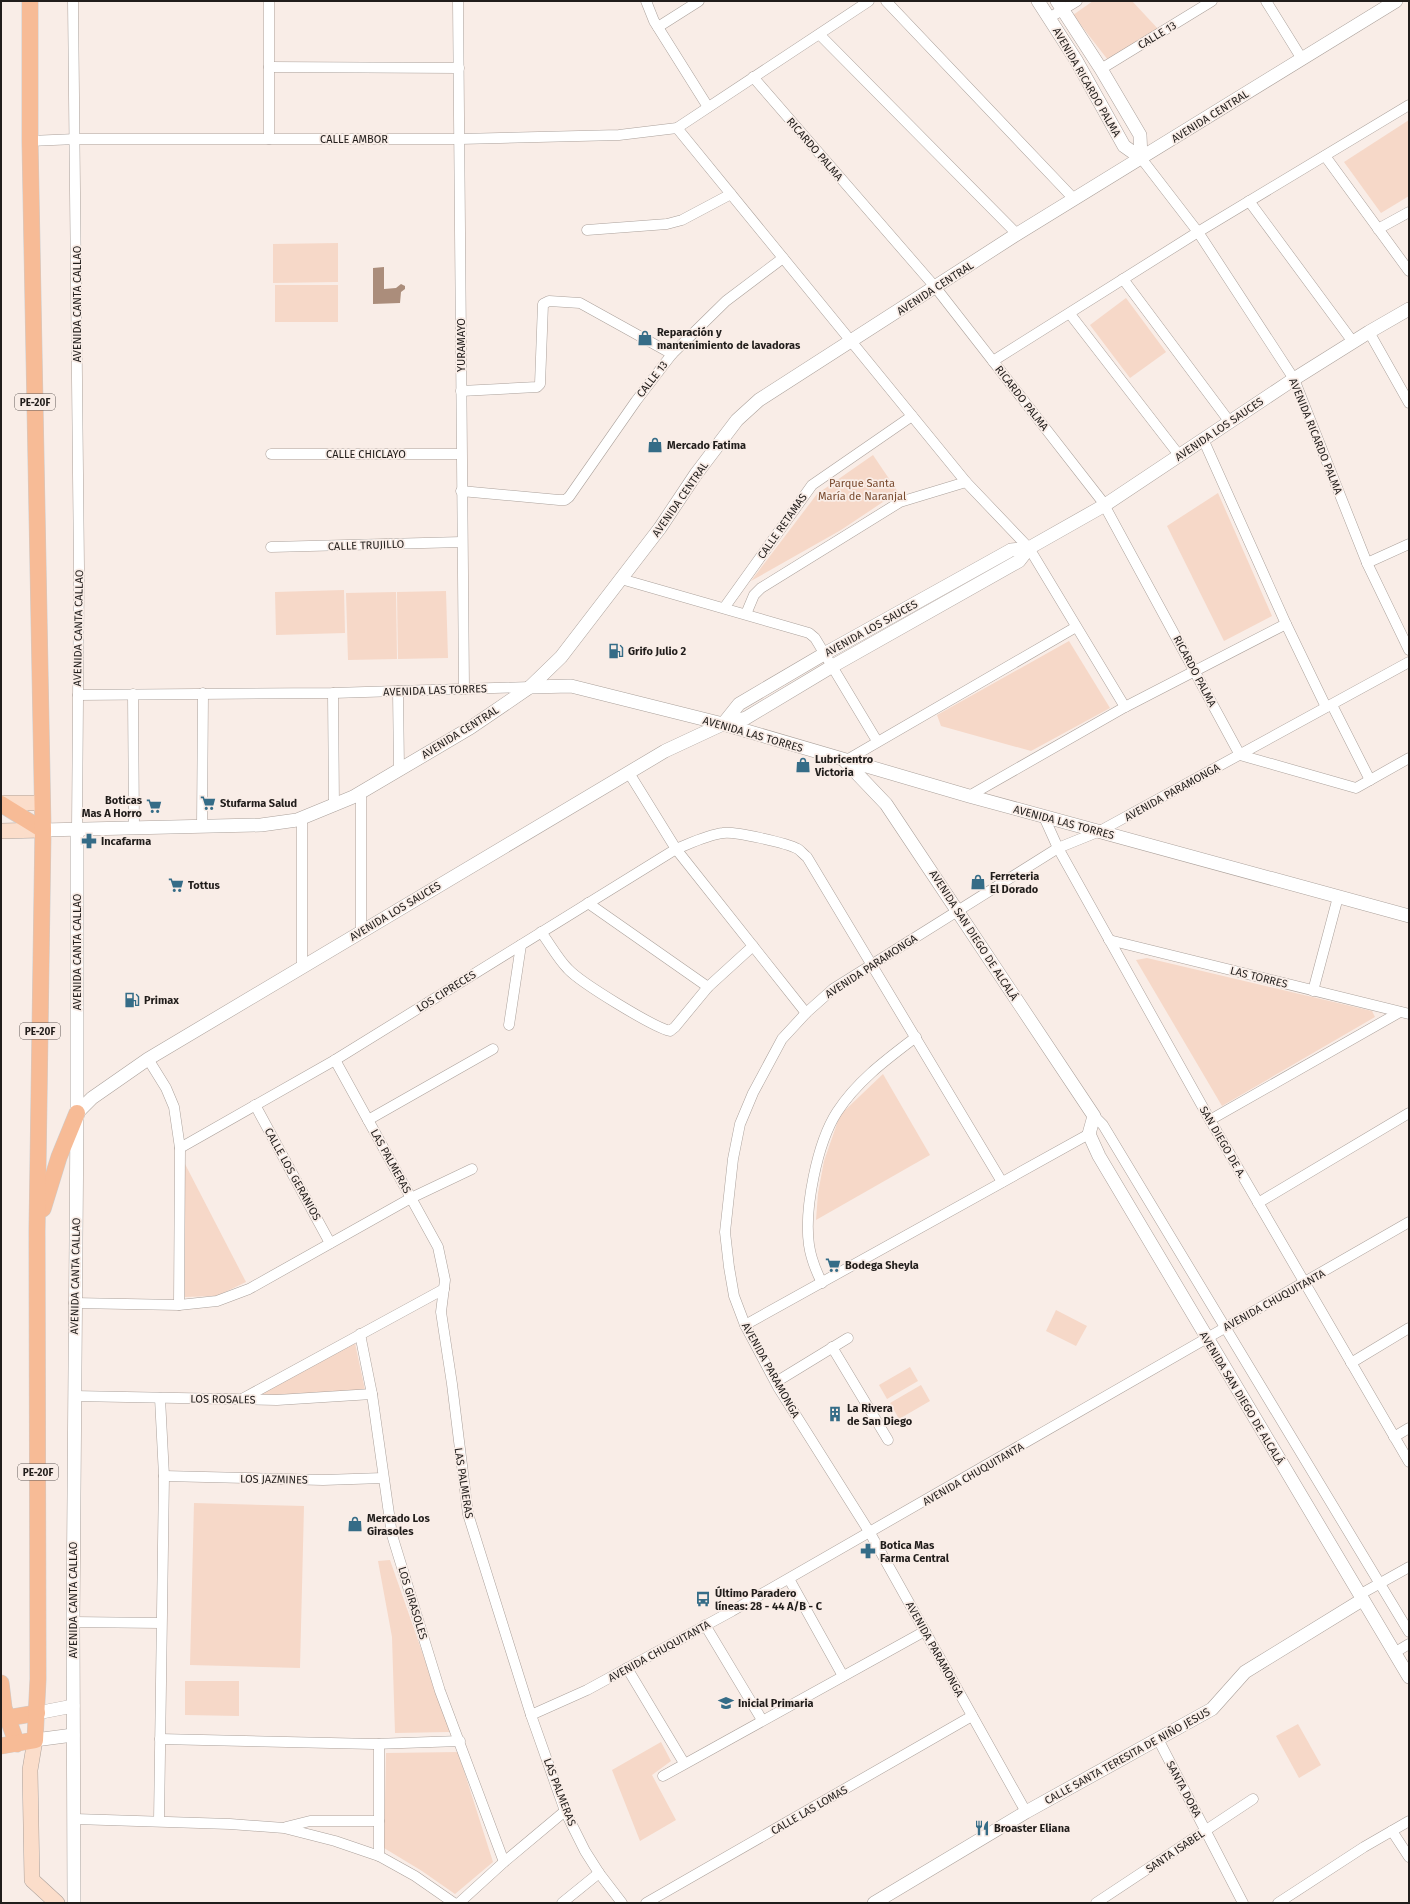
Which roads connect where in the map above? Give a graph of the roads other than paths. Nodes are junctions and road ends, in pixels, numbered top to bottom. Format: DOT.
graph roads {
  1 [pos="30,1"];
  2 [pos="73,1"];
  3 [pos="269,1"];
  4 [pos="458,1"];
  5 [pos="646,1"];
  6 [pos="699,1"];
  7 [pos="869,1"];
  8 [pos="886,1"];
  9 [pos="1038,1"];
  10 [pos="1077,1"];
  11 [pos="1212,1"];
  12 [pos="1266,1"];
  13 [pos="1396,1"];
  14 [pos="1060,6"];
  15 [pos="1049,18"];
  16 [pos="658,27"];
  17 [pos="820,35"];
  18 [pos="1302,59"];
  19 [pos="269,67"];
  20 [pos="459,68"];
  21 [pos="1101,69"];
  22 [pos="753,77"];
  23 [pos="1409,105"];
  24 [pos="708,107"];
  25 [pos="677,128"];
  26 [pos="76,139"];
  27 [pos="269,139"];
  28 [pos="460,139"];
  29 [pos="30,141"];
  30 [pos="1325,156"];
  31 [pos="1141,158"];
  32 [pos="731,194"];
  33 [pos="1074,199"];
  34 [pos="1249,201"];
  35 [pos="1409,212"];
  36 [pos="1378,229"];
  37 [pos="587,230"];
  38 [pos="1198,232"];
  39 [pos="1017,234"];
  40 [pos="783,258"];
  41 [pos="1409,271"];
  42 [pos="1123,279"];
  43 [pos="936,288"];
  44 [pos="1409,310"];
  45 [pos="1070,314"];
  46 [pos="1369,332"];
  47 [pos="852,342"];
  48 [pos="1353,342"];
  49 [pos="672,354"];
  50 [pos="993,361"];
  51 [pos="1294,379"];
  52 [pos="461,391"];
  53 [pos="1409,403"];
  54 [pos="912,416"];
  55 [pos="1229,421"];
  56 [pos="1203,439"];
  57 [pos="271,454"];
  58 [pos="461,454"];
  59 [pos="1179,455"];
  60 [pos="966,482"];
  61 [pos="462,491"];
  62 [pos="1105,505"];
  63 [pos="462,542"];
  64 [pos="1409,544"];
  65 [pos="271,547"];
  66 [pos="1029,548"];
  67 [pos="1367,564"];
  68 [pos="621,579"];
  69 [pos="724,608"];
  70 [pos="746,614"];
  71 [pos="1286,624"];
  72 [pos="1076,627"];
  73 [pos="1409,650"];
  74 [pos="824,654"];
  75 [pos="1409,662"];
  76 [pos="831,667"];
  77 [pos="1196,670"];
  78 [pos="530,687"];
  79 [pos="464,689"];
  80 [pos="398,691"];
  81 [pos="203,693"];
  82 [pos="332,693"];
  83 [pos="133,694"];
  84 [pos="78,695"];
  85 [pos="1329,706"];
  86 [pos="1125,707"];
  87 [pos="723,724"];
  88 [pos="877,741"];
  89 [pos="1240,755"];
  90 [pos="1409,758"];
  91 [pos="845,761"];
  92 [pos="399,769"];
  93 [pos="629,773"];
  94 [pos="1370,780"];
  95 [pos="361,792"];
  96 [pos="969,796"];
  97 [pos="42,803"];
  98 [pos="1,804"];
  99 [pos="334,806"];
  100 [pos="1044,817"];
  101 [pos="302,818"];
  102 [pos="202,827"];
  103 [pos="134,828"];
  104 [pos="43,830"];
  105 [pos="77,830"];
  106 [pos="1,831"];
  107 [pos="1100,831"];
  108 [pos="1058,848"];
  109 [pos="676,849"];
  110 [pos="1338,897"];
  111 [pos="588,904"];
  112 [pos="957,912"];
  113 [pos="1409,916"];
  114 [pos="361,931"];
  115 [pos="541,932"];
  116 [pos="1109,940"];
  117 [pos="521,945"];
  118 [pos="753,946"];
  119 [pos="873,964"];
  120 [pos="302,967"];
  121 [pos="708,987"];
  122 [pos="1313,991"];
  123 [pos="806,1013"];
  124 [pos="1404,1013"];
  125 [pos="509,1025"];
  126 [pos="916,1037"];
  127 [pos="493,1049"];
  128 [pos="148,1059"];
  129 [pos="335,1060"];
  130 [pos="255,1105"];
  131 [pos="77,1113"];
  132 [pos="1409,1114"];
  133 [pos="1094,1116"];
  134 [pos="368,1120"];
  135 [pos="1210,1120"];
  136 [pos="1089,1134"];
  137 [pos="180,1148"];
  138 [pos="472,1169"];
  139 [pos="1002,1182"];
  140 [pos="411,1198"];
  141 [pos="1258,1203"];
  142 [pos="1409,1222"];
  143 [pos="37,1232"];
  144 [pos="330,1243"];
  145 [pos="822,1283"];
  146 [pos="1305,1283"];
  147 [pos="444,1289"];
  148 [pos="74,1303"];
  149 [pos="179,1305"];
  150 [pos="745,1325"];
  151 [pos="1224,1328"];
  152 [pos="1409,1328"];
  153 [pos="360,1334"];
  154 [pos="848,1338"];
  155 [pos="1207,1338"];
  156 [pos="832,1347"];
  157 [pos="1351,1363"];
  158 [pos="776,1382"];
  159 [pos="372,1394"];
  160 [pos="74,1396"];
  161 [pos="160,1398"];
  162 [pos="242,1399"];
  163 [pos="1409,1428"];
  164 [pos="1394,1437"];
  165 [pos="888,1440"];
  166 [pos="1409,1462"];
  167 [pos="164,1476"];
  168 [pos="383,1478"];
  169 [pos="870,1533"];
  170 [pos="1409,1567"];
  171 [pos="788,1579"];
  172 [pos="1379,1584"];
  173 [pos="1361,1598"];
  174 [pos="73,1622"];
  175 [pos="161,1623"];
  176 [pos="705,1625"];
  177 [pos="925,1631"];
  178 [pos="1409,1632"];
  179 [pos="1409,1644"];
  180 [pos="1394,1653"];
  181 [pos="627,1668"];
  182 [pos="843,1676"];
  183 [pos="1409,1677"];
  184 [pos="1,1683"];
  185 [pos="73,1706"];
  186 [pos="37,1713"];
  187 [pos="531,1715"];
  188 [pos="972,1716"];
  189 [pos="4,1719"];
  190 [pos="762,1720"];
  191 [pos="73,1734"];
  192 [pos="160,1739"];
  193 [pos="1158,1739"];
  194 [pos="35,1740"];
  195 [pos="460,1741"];
  196 [pos="379,1744"];
  197 [pos="9,1745"];
  198 [pos="684,1764"];
  199 [pos="30,1770"];
  200 [pos="663,1776"];
  201 [pos="1253,1799"];
  202 [pos="565,1812"];
  203 [pos="1026,1812"];
  204 [pos="75,1819"];
  205 [pos="159,1821"];
  206 [pos="379,1821"];
  207 [pos="1409,1821"];
  208 [pos="284,1828"];
  209 [pos="1206,1830"];
  210 [pos="1392,1830"];
  211 [pos="379,1856"];
  212 [pos="1409,1857"];
  213 [pos="504,1862"];
  214 [pos="599,1873"];
  215 [pos="57,1903"];
  216 [pos="74,1903"];
  217 [pos="454,1903"];
  218 [pos="459,1903"];
  219 [pos="562,1903"];
  220 [pos="622,1903"];
  221 [pos="646,1903"];
  222 [pos="874,1903"];
  223 [pos="1096,1903"];
  224 [pos="1243,1903"];
  225 [pos="1278,1903"];
  1 -- 29 [label="main road, PE-20F"];
  2 -- 26 [label="street, AVENIDA CANTA CALLAO"];
  3 -- 19 [label="street"];
  4 -- 20 [label="street, YURAMAYO"];
  5 -- 16 [label="street"];
  6 -- 16 [label="street"];
  7 -- 17 [label="street"];
  8 -- 33 [label="street"];
  9 -- 15 [label="street, AVENIDA RICARDO PALMA"];
  10 -- 14 [label="street"];
  11 -- 21 [label="street, CALLE 13"];
  12 -- 18 [label="street"];
  13 -- 18 [label="street, AVENIDA CENTRAL"];
  14 -- 15 [label="street"];
  14 -- 21 [label="street, AVENIDA RICARDO PALMA"];
  15 -- 31 [label="street, AVENIDA RICARDO PALMA"];
  16 -- 24 [label="street"];
  17 -- 22 [label="street"];
  17 -- 39 [label="street"];
  18 -- 31 [label="street, AVENIDA CENTRAL"];
  19 -- 20 [label="street"];
  19 -- 27 [label="street"];
  20 -- 28 [label="street, YURAMAYO"];
  21 -- 31 [label="street, AVENIDA RICARDO PALMA"];
  22 -- 24 [label="street"];
  22 -- 43 [label="street, RICARDO PALMA"];
  23 -- 30 [label="street"];
  24 -- 25 [label="street"];
  25 -- 28 [label="street, CALLE AMBOR"];
  25 -- 32 [label="street"];
  26 -- 27 [label="street, CALLE AMBOR"];
  26 -- 29 [label="street, CALLE AMBOR"];
  26 -- 84 [label="street, AVENIDA CANTA CALLAO"];
  27 -- 28 [label="street, CALLE AMBOR"];
  28 -- 52 [label="street, YURAMAYO"];
  29 -- 97 [label="main road, PE-20F"];
  30 -- 34 [label="street"];
  30 -- 36 [label="street"];
  31 -- 33 [label="street, AVENIDA CENTRAL"];
  31 -- 38 [label="street, AVENIDA RICARDO PALMA"];
  32 -- 37 [label="street"];
  32 -- 40 [label="street"];
  33 -- 39 [label="street, AVENIDA CENTRAL"];
  34 -- 38 [label="street"];
  34 -- 48 [label="street"];
  35 -- 36 [label="street"];
  36 -- 41 [label="street"];
  38 -- 42 [label="street"];
  38 -- 51 [label="street, AVENIDA RICARDO PALMA"];
  39 -- 43 [label="street, AVENIDA CENTRAL"];
  40 -- 47 [label="street"];
  40 -- 49 [label="street, CALLE 13"];
  42 -- 45 [label="street"];
  42 -- 55 [label="street"];
  43 -- 47 [label="street, AVENIDA CENTRAL"];
  43 -- 50 [label="street, RICARDO PALMA"];
  44 -- 46 [label="street, AVENIDA LOS SAUCES"];
  45 -- 50 [label="street"];
  45 -- 59 [label="street"];
  46 -- 48 [label="street, AVENIDA LOS SAUCES"];
  46 -- 53 [label="street"];
  47 -- 54 [label="street"];
  47 -- 68 [label="street, AVENIDA CENTRAL"];
  48 -- 51 [label="street, AVENIDA LOS SAUCES"];
  49 -- 52 [label="street"];
  49 -- 61 [label="street, CALLE 13"];
  50 -- 62 [label="street, RICARDO PALMA"];
  51 -- 55 [label="street, AVENIDA LOS SAUCES"];
  51 -- 67 [label="street, AVENIDA RICARDO PALMA"];
  52 -- 58 [label="street, YURAMAYO"];
  54 -- 60 [label="street"];
  54 -- 69 [label="street, CALLE RETAMAS"];
  55 -- 56 [label="street, AVENIDA LOS SAUCES"];
  56 -- 59 [label="street, AVENIDA LOS SAUCES"];
  56 -- 71 [label="street"];
  57 -- 58 [label="street, CALLE CHICLAYO"];
  58 -- 61 [label="street, YURAMAYO"];
  59 -- 62 [label="street, AVENIDA LOS SAUCES"];
  60 -- 66 [label="street"];
  60 -- 70 [label="street"];
  61 -- 63 [label="street, YURAMAYO"];
  62 -- 66 [label="street, AVENIDA LOS SAUCES"];
  62 -- 77 [label="street, RICARDO PALMA"];
  63 -- 65 [label="street, CALLE TRUJILLO"];
  63 -- 79 [label="street, YURAMAYO"];
  64 -- 67 [label="street"];
  66 -- 72 [label="street"];
  66 -- 74 [label="street, AVENIDA LOS SAUCES"];
  66 -- 76 [label="street, AVENIDA LOS SAUCES"];
  67 -- 73 [label="street, AVENIDA RICARDO PALMA"];
  68 -- 69 [label="street"];
  68 -- 78 [label="street, AVENIDA CENTRAL"];
  69 -- 70 [label="street"];
  70 -- 74 [label="street"];
  71 -- 77 [label="street"];
  71 -- 85 [label="street"];
  72 -- 86 [label="street"];
  72 -- 88 [label="street"];
  74 -- 76 [label="street"];
  74 -- 87 [label="street, AVENIDA LOS SAUCES"];
  75 -- 85 [label="street, AVENIDA PARAMONGA"];
  76 -- 87 [label="street, AVENIDA LOS SAUCES"];
  76 -- 88 [label="street"];
  77 -- 86 [label="street"];
  77 -- 89 [label="street, RICARDO PALMA"];
  78 -- 79 [label="street, AVENIDA LAS TORRES"];
  78 -- 87 [label="street, AVENIDA LAS TORRES"];
  78 -- 92 [label="street, AVENIDA CENTRAL"];
  79 -- 80 [label="street, AVENIDA LAS TORRES"];
  80 -- 82 [label="street, AVENIDA LAS TORRES"];
  80 -- 92 [label="street"];
  81 -- 82 [label="street, AVENIDA LAS TORRES"];
  81 -- 83 [label="street, AVENIDA LAS TORRES"];
  81 -- 102 [label="street"];
  82 -- 99 [label="street"];
  83 -- 84 [label="street, AVENIDA LAS TORRES"];
  83 -- 103 [label="street"];
  84 -- 105 [label="street, AVENIDA CANTA CALLAO"];
  85 -- 89 [label="street, AVENIDA PARAMONGA"];
  85 -- 94 [label="street"];
  86 -- 96 [label="street"];
  87 -- 91 [label="street, AVENIDA LAS TORRES"];
  87 -- 93 [label="street, AVENIDA LOS SAUCES"];
  88 -- 91 [label="street"];
  89 -- 94 [label="street"];
  89 -- 107 [label="street, AVENIDA PARAMONGA"];
  90 -- 94 [label="street"];
  91 -- 96 [label="street, AVENIDA LAS TORRES"];
  91 -- 112 [label="street, AVENIDA SAN DIEGO DE ALCALÁ"];
  92 -- 95 [label="street, AVENIDA CENTRAL"];
  93 -- 109 [label="street"];
  93 -- 114 [label="street, AVENIDA LOS SAUCES"];
  95 -- 99 [label="street, AVENIDA CENTRAL"];
  95 -- 114 [label="street"];
  96 -- 100 [label="street, AVENIDA LAS TORRES"];
  97 -- 98 [label="main road"];
  97 -- 104 [label="main road, PE-20F"];
  98 -- 104 [label="main road"];
  99 -- 101 [label="street, AVENIDA CENTRAL"];
  100 -- 107 [label="street, AVENIDA LAS TORRES"];
  100 -- 108 [label="street, SAN DIEGO DE A."];
  101 -- 102 [label="street, AVENIDA CENTRAL"];
  101 -- 120 [label="street"];
  102 -- 103 [label="street, AVENIDA CENTRAL"];
  103 -- 105 [label="street, AVENIDA CENTRAL"];
  104 -- 105 [label="street, AVENIDA CENTRAL"];
  104 -- 106 [label="main road, AVENIDA CENTRAL"];
  104 -- 143 [label="main road, PE-20F"];
  105 -- 131 [label="street, AVENIDA CANTA CALLAO"];
  107 -- 108 [label="street, AVENIDA PARAMONGA"];
  107 -- 110 [label="street, AVENIDA LAS TORRES"];
  108 -- 112 [label="street, AVENIDA PARAMONGA"];
  108 -- 116 [label="street, SAN DIEGO DE A."];
  109 -- 111 [label="street, LOS CIPRECES"];
  109 -- 118 [label="street"];
  109 -- 119 [label="street, LOS CIPRECES"];
  110 -- 113 [label="street, AVENIDA LAS TORRES"];
  110 -- 122 [label="street"];
  111 -- 115 [label="street, LOS CIPRECES"];
  111 -- 121 [label="street"];
  112 -- 119 [label="street, AVENIDA PARAMONGA"];
  112 -- 133 [label="street, AVENIDA SAN DIEGO DE ALCALÁ"];
  114 -- 120 [label="street, AVENIDA LOS SAUCES"];
  115 -- 117 [label="street, LOS CIPRECES"];
  115 -- 121 [label="street"];
  116 -- 122 [label="street, LAS TORRES"];
  116 -- 135 [label="street, SAN DIEGO DE A."];
  117 -- 125 [label="street"];
  117 -- 129 [label="street, LOS CIPRECES"];
  118 -- 121 [label="street"];
  118 -- 123 [label="street"];
  119 -- 123 [label="street, AVENIDA PARAMONGA"];
  119 -- 126 [label="street, LOS CIPRECES"];
  120 -- 128 [label="street, AVENIDA LOS SAUCES"];
  122 -- 124 [label="street, LAS TORRES"];
  123 -- 150 [label="street, AVENIDA PARAMONGA"];
  124 -- 135 [label="street"];
  126 -- 139 [label="street, LOS CIPRECES"];
  126 -- 145 [label="street"];
  127 -- 134 [label="street"];
  128 -- 131 [label="street, AVENIDA LOS SAUCES"];
  128 -- 137 [label="street"];
  129 -- 130 [label="street, LOS CIPRECES"];
  129 -- 134 [label="street, LAS PALMERAS"];
  130 -- 137 [label="street, LOS CIPRECES"];
  130 -- 144 [label="street, CALLE LOS GERANIOS"];
  131 -- 143 [label="main road"];
  131 -- 148 [label="street, AVENIDA CANTA CALLAO"];
  132 -- 141 [label="street"];
  133 -- 136 [label="street"];
  133 -- 151 [label="street, AVENIDA SAN DIEGO DE ALCALÁ"];
  134 -- 140 [label="street, LAS PALMERAS"];
  135 -- 141 [label="street, SAN DIEGO DE A."];
  136 -- 139 [label="street"];
  136 -- 155 [label="street, AVENIDA SAN DIEGO DE ALCALÁ"];
  137 -- 149 [label="street"];
  138 -- 140 [label="street"];
  139 -- 145 [label="street"];
  140 -- 144 [label="street"];
  140 -- 147 [label="street, LAS PALMERAS"];
  141 -- 146 [label="street, SAN DIEGO DE A."];
  142 -- 146 [label="street, AVENIDA CHUQUITANTA"];
  143 -- 186 [label="main road, PE-20F"];
  144 -- 149 [label="street"];
  145 -- 150 [label="street"];
  146 -- 151 [label="street, AVENIDA CHUQUITANTA"];
  146 -- 157 [label="street, SAN DIEGO DE A."];
  147 -- 153 [label="street"];
  147 -- 187 [label="street, LAS PALMERAS"];
  148 -- 149 [label="street"];
  148 -- 160 [label="street, AVENIDA CANTA CALLAO"];
  150 -- 158 [label="street, AVENIDA PARAMONGA"];
  151 -- 155 [label="street, AVENIDA CHUQUITANTA"];
  151 -- 172 [label="street, AVENIDA SAN DIEGO DE ALCALÁ"];
  152 -- 157 [label="street"];
  153 -- 159 [label="street, LOS GIRASOLES"];
  153 -- 162 [label="street"];
  154 -- 156 [label="street"];
  155 -- 169 [label="street, AVENIDA CHUQUITANTA"];
  155 -- 173 [label="street, AVENIDA SAN DIEGO DE ALCALÁ"];
  156 -- 158 [label="street"];
  156 -- 165 [label="street"];
  157 -- 164 [label="street, SAN DIEGO DE A."];
  158 -- 169 [label="street, AVENIDA PARAMONGA"];
  159 -- 162 [label="street, LOS ROSALES"];
  159 -- 168 [label="street, LOS GIRASOLES"];
  160 -- 161 [label="street, LOS ROSALES"];
  160 -- 174 [label="street, AVENIDA CANTA CALLAO"];
  161 -- 162 [label="street, LOS ROSALES"];
  161 -- 167 [label="street"];
  163 -- 164 [label="street"];
  164 -- 166 [label="street, SAN DIEGO DE A."];
  167 -- 168 [label="street, LOS JAZMINES"];
  167 -- 175 [label="street"];
  168 -- 195 [label="street, LOS GIRASOLES"];
  169 -- 171 [label="street, AVENIDA CHUQUITANTA"];
  169 -- 177 [label="street, AVENIDA PARAMONGA"];
  170 -- 172 [label="street"];
  171 -- 176 [label="street, AVENIDA CHUQUITANTA"];
  171 -- 182 [label="street"];
  172 -- 173 [label="street"];
  172 -- 178 [label="street, AVENIDA SAN DIEGO DE ALCALÁ"];
  173 -- 180 [label="street, AVENIDA SAN DIEGO DE ALCALÁ"];
  173 -- 193 [label="street, CALLE SANTA TERESITA DE NIÑO JESUS"];
  174 -- 175 [label="street"];
  174 -- 185 [label="street, AVENIDA CANTA CALLAO"];
  175 -- 192 [label="street"];
  176 -- 181 [label="street, AVENIDA CHUQUITANTA"];
  176 -- 190 [label="street"];
  177 -- 182 [label="street"];
  177 -- 188 [label="street, AVENIDA PARAMONGA"];
  179 -- 180 [label="street"];
  180 -- 183 [label="street, AVENIDA SAN DIEGO DE ALCALÁ"];
  181 -- 187 [label="street, AVENIDA CHUQUITANTA"];
  181 -- 198 [label="street"];
  182 -- 190 [label="street"];
  184 -- 189 [label="main road, PE-20F"];
  185 -- 186 [label="street"];
  185 -- 191 [label="street, AVENIDA CANTA CALLAO"];
  186 -- 189 [label="main road"];
  186 -- 194 [label="main road, PE-20F"];
  187 -- 202 [label="street, LAS PALMERAS"];
  188 -- 203 [label="street, AVENIDA PARAMONGA"];
  188 -- 221 [label="street, CALLE LAS LOMAS"];
  189 -- 197 [label="main road, PE-20F"];
  190 -- 198 [label="street"];
  191 -- 194 [label="street"];
  191 -- 204 [label="street, AVENIDA CANTA CALLAO"];
  192 -- 196 [label="street"];
  192 -- 205 [label="street"];
  193 -- 203 [label="street, CALLE SANTA TERESITA DE NIÑO JESUS"];
  193 -- 209 [label="street, SANTA DORA"];
  194 -- 197 [label="main road"];
  194 -- 199 [label="main road, PE-20F"];
  195 -- 196 [label="street"];
  195 -- 213 [label="street, LOS GIRASOLES"];
  196 -- 206 [label="street"];
  197 -- 199 [label="main road, PE-20F"];
  198 -- 200 [label="street"];
  199 -- 215 [label="main road, PE-20F"];
  201 -- 209 [label="street, SANTA ISABEL"];
  202 -- 213 [label="street"];
  202 -- 214 [label="street, LAS PALMERAS"];
  203 -- 222 [label="street, CALLE SANTA TERESITA DE NIÑO JESUS"];
  204 -- 205 [label="street"];
  204 -- 216 [label="street, AVENIDA CANTA CALLAO"];
  205 -- 208 [label="street"];
  206 -- 208 [label="street"];
  206 -- 211 [label="street"];
  207 -- 210 [label="street"];
  208 -- 211 [label="street"];
  209 -- 223 [label="street, SANTA ISABEL"];
  209 -- 224 [label="street, SANTA DORA"];
  210 -- 212 [label="street"];
  210 -- 225 [label="street"];
  211 -- 217 [label="street"];
  213 -- 218 [label="street"];
  214 -- 219 [label="street"];
  214 -- 220 [label="street, LAS PALMERAS"];
}
